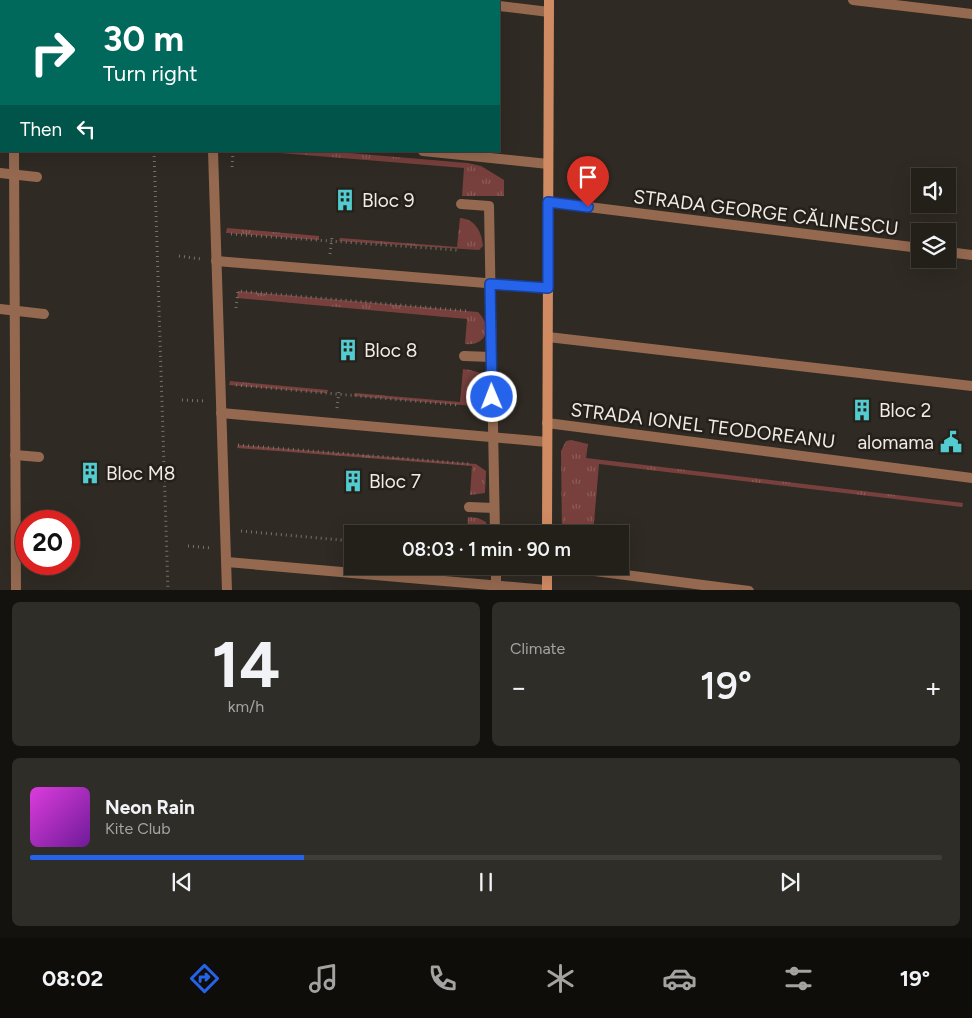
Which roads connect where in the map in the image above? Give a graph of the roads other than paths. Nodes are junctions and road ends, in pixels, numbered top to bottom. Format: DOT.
graph roads {
  1 [pos="549,0"];
  2 [pos="853,0"];
  3 [pos="500,6"];
  4 [pos="549,12"];
  5 [pos="972,14"];
  6 [pos="14,152"];
  7 [pos="212,152"];
  8 [pos="432,152"];
  9 [pos="548,164"];
  10 [pos="0,173"];
  11 [pos="14,174"];
  12 [pos="37,177"];
  13 [pos="548,202"];
  14 [pos="461,204"];
  15 [pos="911,247"];
  16 [pos="956,253"];
  17 [pos="972,255"];
  18 [pos="216,261"];
  19 [pos="490,284"];
  20 [pos="548,288"];
  21 [pos="0,309"];
  22 [pos="14,310"];
  23 [pos="44,314"];
  24 [pos="548,337"];
  25 [pos="464,356"];
  26 [pos="491,357"];
  27 [pos="972,386"];
  28 [pos="221,413"];
  29 [pos="548,423"];
  30 [pos="493,437"];
  31 [pos="548,442"];
  32 [pos="15,455"];
  33 [pos="39,457"];
  34 [pos="972,478"];
  35 [pos="469,507"];
  36 [pos="494,508"];
  37 [pos="495,525"];
  38 [pos="547,525"];
  39 [pos="227,562"];
  40 [pos="496,575"];
  41 [pos="547,575"];
  42 [pos="628,575"];
  43 [pos="496,588"];
  44 [pos="16,590"];
  45 [pos="227,590"];
  46 [pos="547,590"];
  47 [pos="749,590"];
  1 -- 4 [label="street"];
  2 -- 5 [label="street"];
  3 -- 4 [label="street"];
  4 -- 9 [label="street"];
  6 -- 11 [label="street"];
  7 -- 18 [label="street"];
  8 -- 9 [label="street"];
  9 -- 13 [label="street"];
  10 -- 11 [label="street"];
  11 -- 12 [label="street"];
  11 -- 22 [label="street"];
  13 -- 15 [label="street, STRADA GEORGE CĂLINESCU"];
  13 -- 20 [label="street"];
  14 -- 19 [label="street"];
  16 -- 17 [label="street"];
  18 -- 19 [label="street"];
  18 -- 28 [label="street"];
  19 -- 20 [label="street"];
  19 -- 26 [label="street"];
  20 -- 24 [label="street"];
  21 -- 22 [label="street"];
  22 -- 23 [label="street"];
  22 -- 32 [label="street"];
  24 -- 27 [label="street"];
  24 -- 29 [label="street"];
  25 -- 26 [label="street"];
  26 -- 30 [label="street"];
  28 -- 30 [label="street"];
  28 -- 39 [label="street"];
  29 -- 31 [label="street"];
  29 -- 34 [label="street, STRADA IONEL TEODOREANU"];
  30 -- 31 [label="street"];
  30 -- 36 [label="street"];
  31 -- 38 [label="street"];
  32 -- 33 [label="street"];
  32 -- 44 [label="street"];
  35 -- 36 [label="street"];
  36 -- 37 [label="street"];
  39 -- 43 [label="street"];
  39 -- 45 [label="street"];
  40 -- 43 [label="street"];
  41 -- 46 [label="street"];
  42 -- 47 [label="street"];
  43 -- 46 [label="street"];
}
